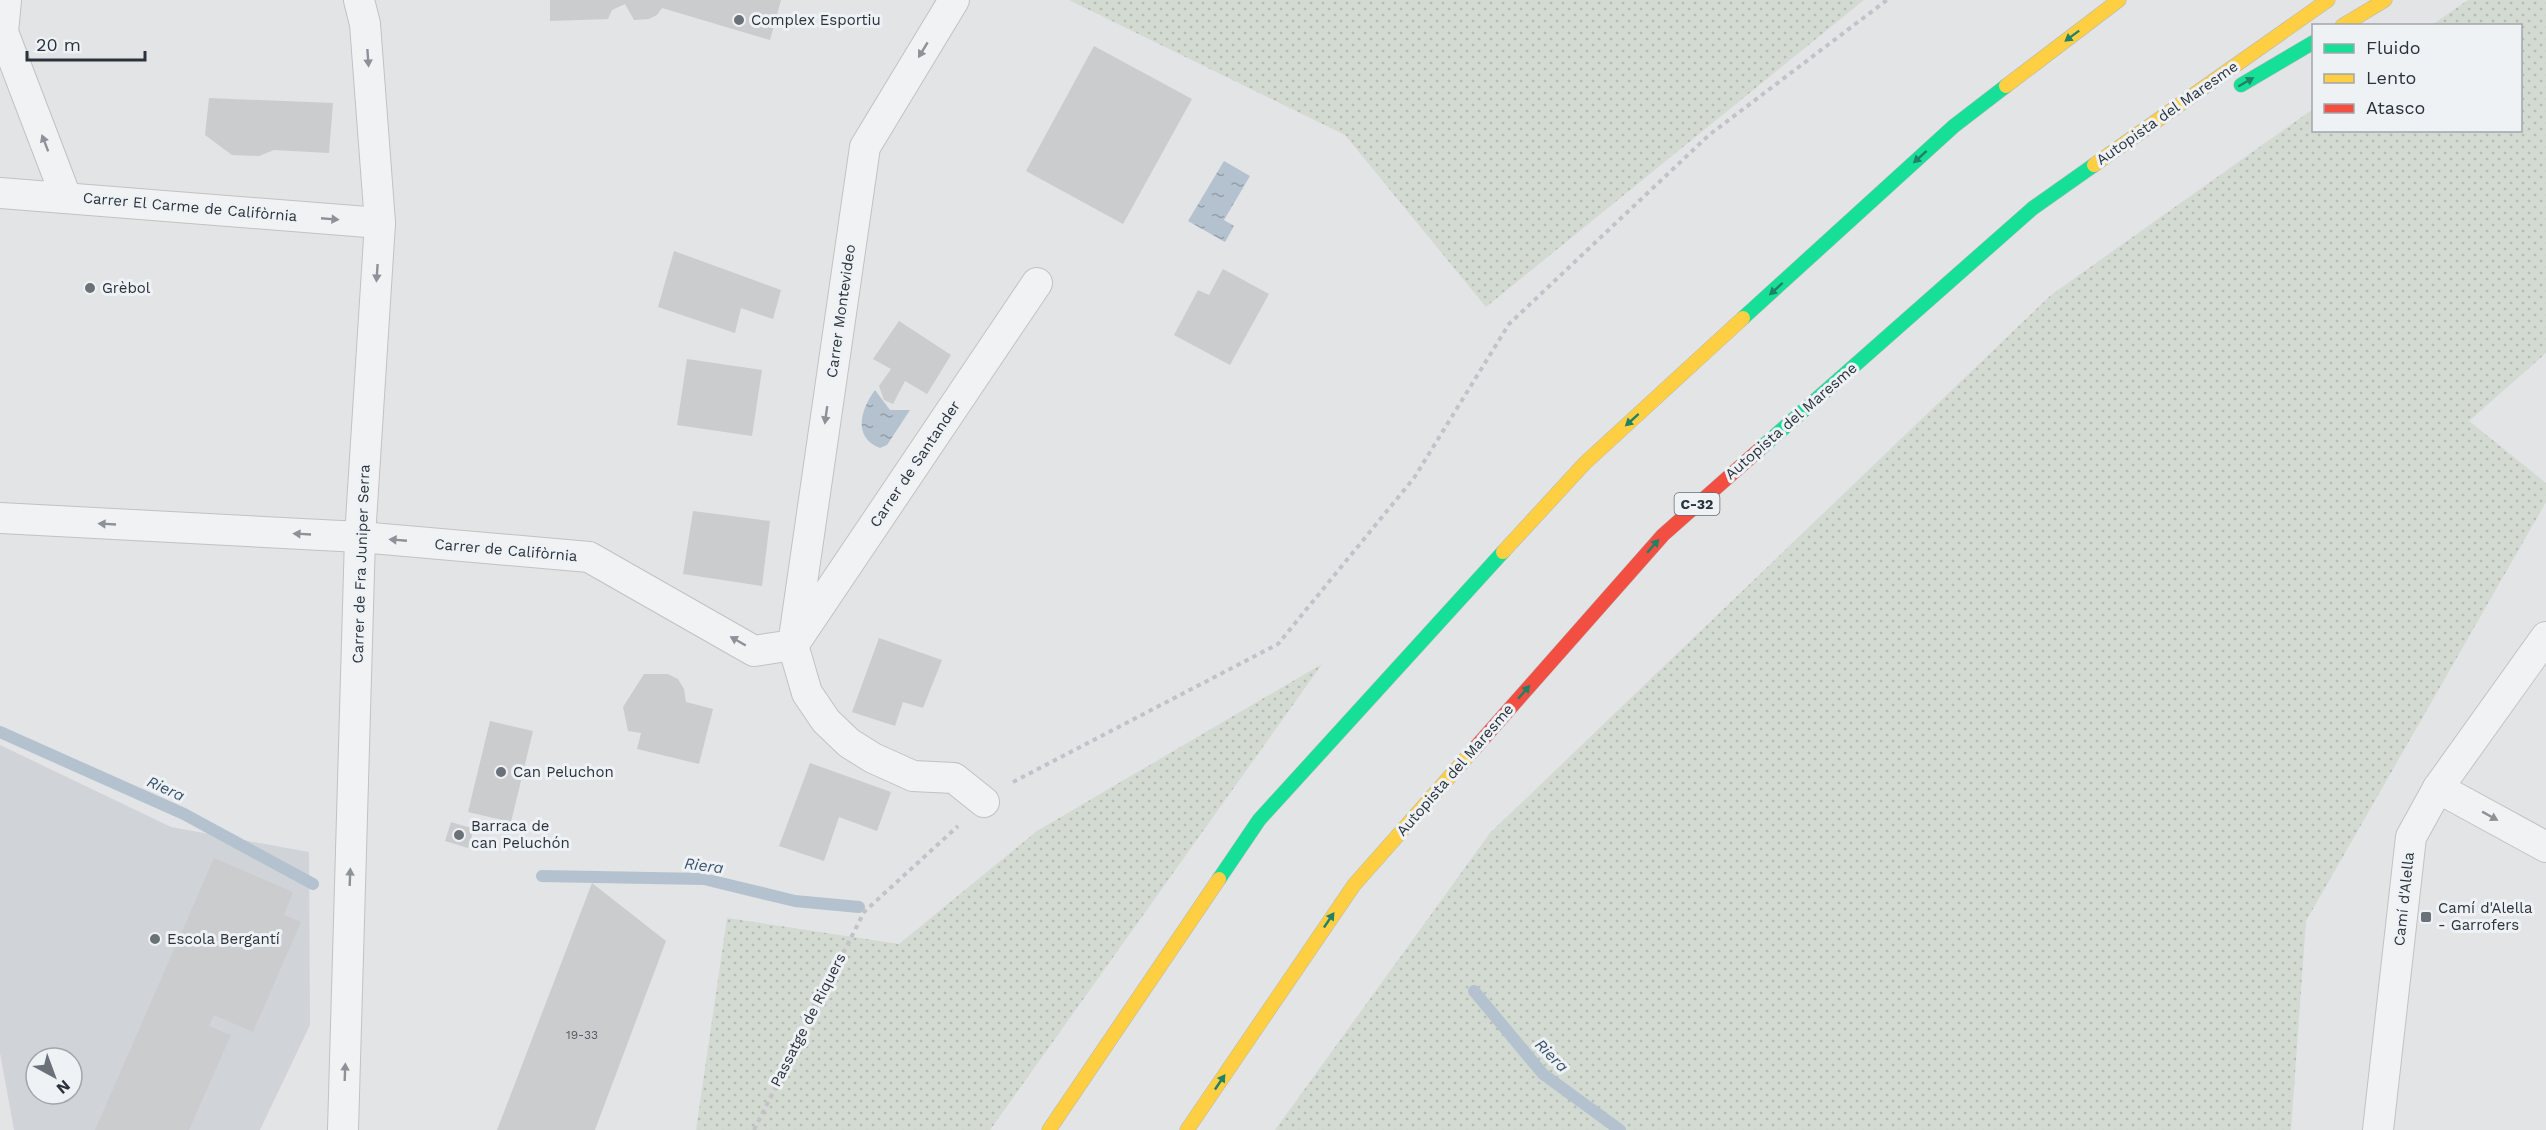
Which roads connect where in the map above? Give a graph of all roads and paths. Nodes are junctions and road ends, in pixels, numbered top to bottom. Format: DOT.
graph roads {
  1 [pos="6,0"];
  2 [pos="359,0"];
  3 [pos="954,0"];
  4 [pos="1887,0"];
  5 [pos="2119,0"];
  6 [pos="2328,0"];
  7 [pos="2385,0"];
  8 [pos="2345,24"];
  9 [pos="2312,43"];
  10 [pos="2233,90"];
  11 [pos="2183,119"];
  12 [pos="0,193"];
  13 [pos="66,197"];
  14 [pos="2033,208"];
  15 [pos="380,223"];
  16 [pos="1036,283"];
  17 [pos="0,519"];
  18 [pos="360,537"];
  19 [pos="2546,637"];
  20 [pos="793,645"];
  21 [pos="2438,788"];
  22 [pos="984,802"];
  23 [pos="2546,847"];
  24 [pos="343,1130"];
  25 [pos="754,1130"];
  26 [pos="1049,1130"];
  27 [pos="1187,1130"];
  28 [pos="2378,1130"];
  13 -- 1 [label="street, one-way"];
  2 -- 15 [label="street, Carrer de Fra Juniper Serra, one-way"];
  3 -- 20 [label="street, Carrer Montevideo, one-way"];
  4 -- 22 [label="path"];
  5 -- 26 [label="highway, one-way"];
  6 -- 14 [label="highway, Autopista del Maresme / C-32"];
  7 -- 8 [label="highway"];
  10 -- 9 [label="highway, one-way"];
  11 -- 14 [label="highway"];
  12 -- 13 [label="street, Carrer El Carme de Califòrnia"];
  13 -- 15 [label="street, Carrer El Carme de Califòrnia, one-way"];
  27 -- 14 [label="highway, Autopista del Maresme / C-32, one-way"];
  15 -- 18 [label="street, Carrer de Fra Juniper Serra, one-way"];
  16 -- 20 [label="street, Carrer de Santander"];
  18 -- 17 [label="street, Carrer de Califòrnia, one-way"];
  20 -- 18 [label="street, Carrer de Califòrnia, one-way"];
  24 -- 18 [label="street, Carrer de Fra Juniper Serra, one-way"];
  19 -- 21 [label="street, Camí d'Alella"];
  20 -- 22 [label="street"];
  21 -- 23 [label="street, one-way"];
  21 -- 28 [label="street, Camí d'Alella"];
  22 -- 25 [label="path, Passatge de Riquers"];
}
